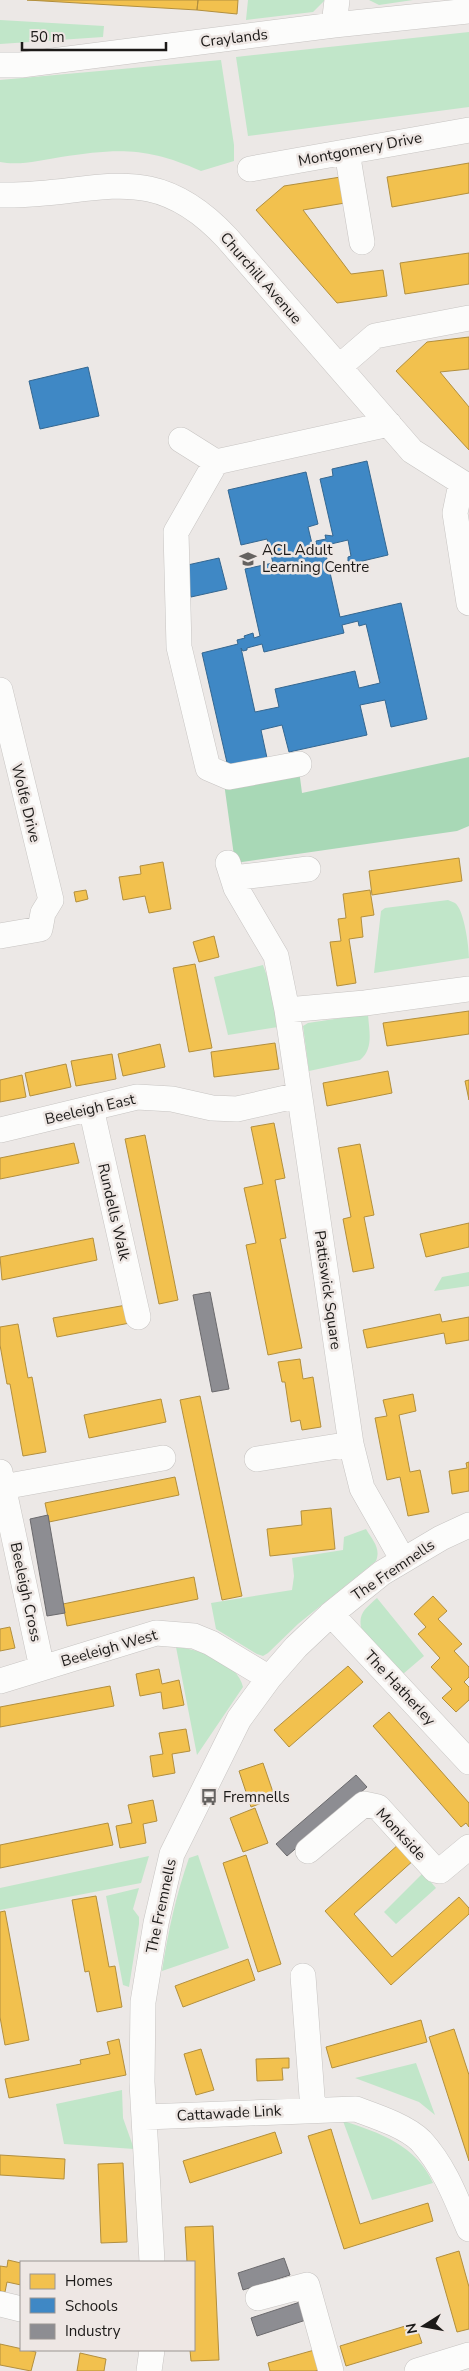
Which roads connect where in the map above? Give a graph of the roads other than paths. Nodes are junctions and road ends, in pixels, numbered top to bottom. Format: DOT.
graph roads {
  1 [pos="337,0"];
  2 [pos="469,11"];
  3 [pos="334,25"];
  4 [pos="0,65"];
  5 [pos="469,130"];
  6 [pos="347,152"];
  7 [pos="250,169"];
  8 [pos="0,195"];
  9 [pos="362,242"];
  10 [pos="469,318"];
  11 [pos="339,367"];
  12 [pos="389,424"];
  13 [pos="181,440"];
  14 [pos="216,462"];
  15 [pos="465,485"];
  16 [pos="469,603"];
  17 [pos="0,690"];
  18 [pos="299,764"];
  19 [pos="11,784"];
  20 [pos="308,869"];
  21 [pos="0,936"];
  22 [pos="469,989"];
  23 [pos="287,1010"];
  24 [pos="299,1095"];
  25 [pos="90,1108"];
  26 [pos="0,1130"];
  27 [pos="138,1317"];
  28 [pos="351,1444"];
  29 [pos="164,1458"];
  30 [pos="257,1459"];
  31 [pos="2,1480"];
  32 [pos="469,1525"];
  33 [pos="403,1560"];
  34 [pos="330,1614"];
  35 [pos="42,1668"];
  36 [pos="269,1678"];
  37 [pos="0,1681"];
  38 [pos="461,1738"];
  39 [pos="469,1762"];
  40 [pos="469,1847"];
  41 [pos="308,1851"];
  42 [pos="303,1976"];
  43 [pos="313,2110"];
  44 [pos="144,2118"];
  45 [pos="469,2229"];
  46 [pos="152,2261"];
  47 [pos="258,2298"];
  48 [pos="0,2304"];
  49 [pos="20,2309"];
  50 [pos="152,2351"];
  51 [pos="469,2355"];
  52 [pos="149,2371"];
  53 [pos="331,2371"];
  54 [pos="417,2371"];
  1 -- 3 [label="street"];
  2 -- 3 [label="street, Craylands"];
  3 -- 4 [label="street, Craylands"];
  5 -- 6 [label="street, Montgomery Drive"];
  6 -- 7 [label="street, Montgomery Drive"];
  6 -- 9 [label="street"];
  8 -- 11 [label="street, Churchill Avenue"];
  10 -- 11 [label="street"];
  11 -- 12 [label="street, Churchill Avenue"];
  12 -- 14 [label="street"];
  12 -- 15 [label="street, Churchill Avenue"];
  13 -- 14 [label="street"];
  14 -- 18 [label="street"];
  15 -- 16 [label="street"];
  17 -- 19 [label="street, Wolfe Drive"];
  19 -- 21 [label="street, Wolfe Drive"];
  20 -- 23 [label="street, Pattiswick Square"];
  22 -- 23 [label="street"];
  23 -- 24 [label="street, Pattiswick Square"];
  24 -- 25 [label="street, Beeleigh East"];
  24 -- 28 [label="street, Pattiswick Square"];
  25 -- 26 [label="street, Beeleigh East"];
  25 -- 27 [label="street, Rundells Walk"];
  28 -- 30 [label="street"];
  28 -- 33 [label="street, Pattiswick Square"];
  29 -- 31 [label="street, Beeleigh Cross"];
  31 -- 35 [label="street, Beeleigh Cross"];
  32 -- 33 [label="street, The Fremnells"];
  33 -- 34 [label="street, The Fremnells"];
  34 -- 36 [label="street, The Fremnells"];
  34 -- 38 [label="street, The Hatherley"];
  35 -- 36 [label="street, Beeleigh West"];
  35 -- 37 [label="street, Beeleigh West"];
  36 -- 44 [label="street, The Fremnells"];
  38 -- 39 [label="street, The Hatherley"];
  40 -- 41 [label="street, Monkside"];
  42 -- 43 [label="street"];
  43 -- 44 [label="street, Cattawade Link"];
  43 -- 45 [label="street, Cattawade Link"];
  44 -- 46 [label="street, The Fremnells"];
  47 -- 53 [label="street"];
  48 -- 49 [label="street"];
  50 -- 52 [label="street"];
  51 -- 54 [label="street"];
}
